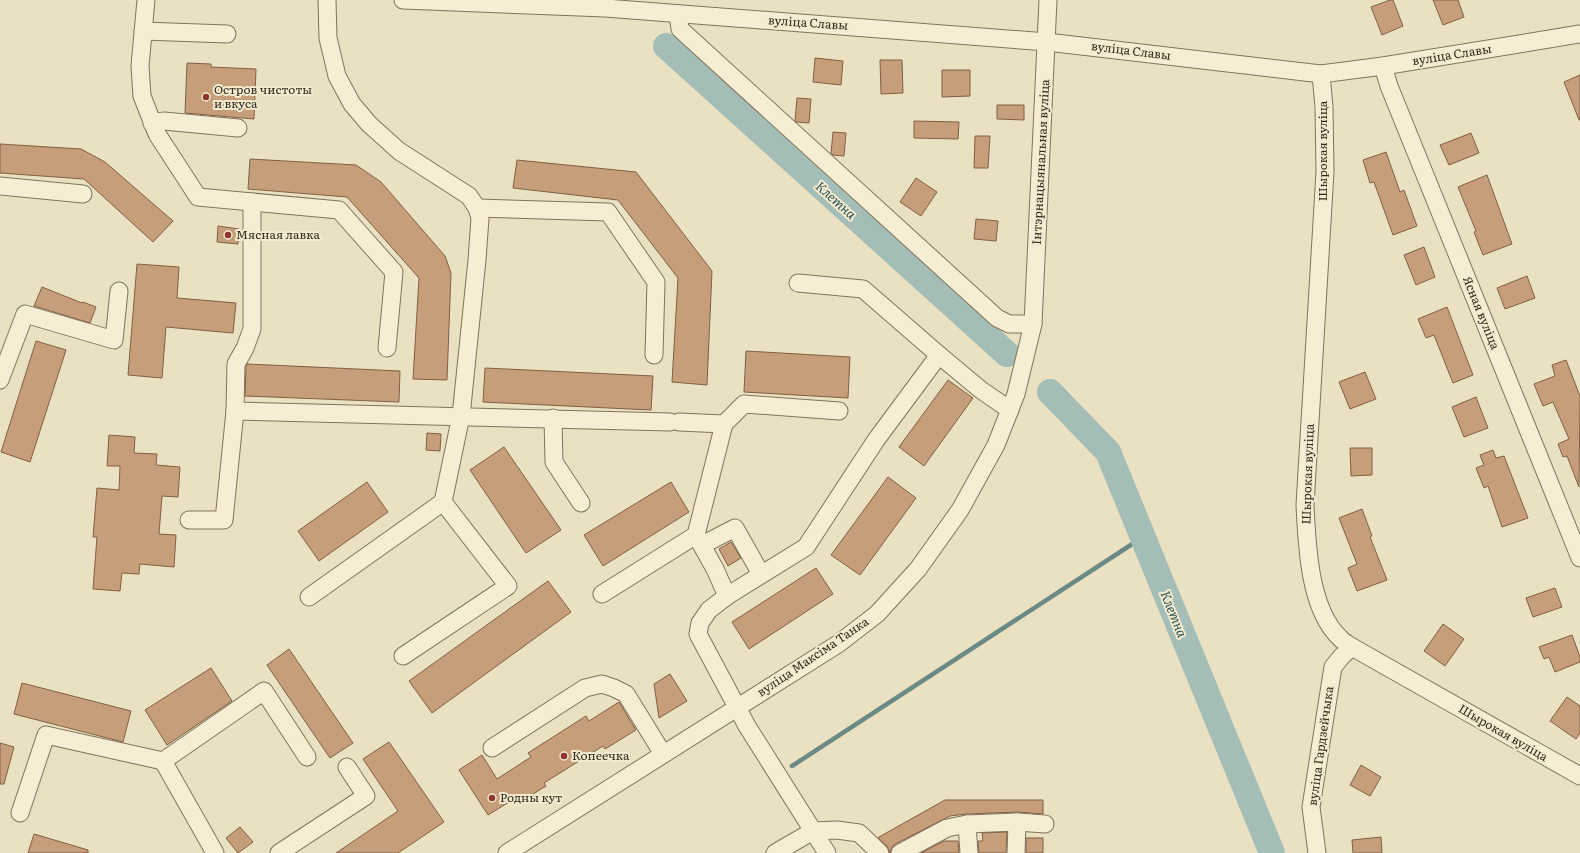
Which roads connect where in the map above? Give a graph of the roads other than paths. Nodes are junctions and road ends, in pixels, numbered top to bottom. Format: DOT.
graph roads {
  1 [pos="146,0"];
  2 [pos="327,0"];
  3 [pos="403,0"];
  4 [pos="1048,0"];
  5 [pos="605,4"];
  6 [pos="678,14"];
  7 [pos="144,31"];
  8 [pos="227,34"];
  9 [pos="1580,34"];
  10 [pos="1046,42"];
  11 [pos="1383,66"];
  12 [pos="1321,74"];
  13 [pos="152,123"];
  14 [pos="238,128"];
  15 [pos="0,186"];
  16 [pos="83,194"];
  17 [pos="252,202"];
  18 [pos="477,208"];
  19 [pos="798,283"];
  20 [pos="119,291"];
  21 [pos="1033,324"];
  22 [pos="387,348"];
  23 [pos="654,355"];
  24 [pos="939,355"];
  25 [pos="0,380"];
  26 [pos="1010,410"];
  27 [pos="235,411"];
  28 [pos="839,411"];
  29 [pos="460,416"];
  30 [pos="553,418"];
  31 [pos="724,424"];
  32 [pos="443,502"];
  33 [pos="581,503"];
  34 [pos="189,520"];
  35 [pos="1576,536"];
  36 [pos="699,540"];
  37 [pos="1580,558"];
  38 [pos="761,574"];
  39 [pos="602,594"];
  40 [pos="727,596"];
  41 [pos="309,597"];
  42 [pos="1352,647"];
  43 [pos="403,656"];
  44 [pos="738,708"];
  45 [pos="492,748"];
  46 [pos="663,754"];
  47 [pos="307,757"];
  48 [pos="163,761"];
  49 [pos="348,766"];
  50 [pos="1580,776"];
  51 [pos="20,813"];
  52 [pos="1017,822"];
  53 [pos="967,824"];
  54 [pos="1045,824"];
  55 [pos="813,831"];
  56 [pos="215,853"];
  57 [pos="279,853"];
  58 [pos="507,853"];
  59 [pos="775,853"];
  60 [pos="827,853"];
  61 [pos="880,853"];
  62 [pos="900,853"];
  63 [pos="969,853"];
  64 [pos="1016,853"];
  65 [pos="1317,853"];
  1 -- 7 [label="street"];
  2 -- 18 [label="street"];
  3 -- 5 [label="street, вуліца Славы"];
  4 -- 10 [label="street, Інтэрнацыянальная вуліца"];
  5 -- 6 [label="street, вуліца Славы"];
  6 -- 10 [label="street, вуліца Славы"];
  6 -- 21 [label="street"];
  7 -- 8 [label="street"];
  7 -- 13 [label="street"];
  9 -- 11 [label="street, вуліца Славы"];
  10 -- 12 [label="street, вуліца Славы"];
  10 -- 21 [label="street, Інтэрнацыянальная вуліца"];
  11 -- 12 [label="street, вуліца Славы"];
  11 -- 35 [label="street, Ясная вуліца"];
  12 -- 42 [label="street, Шырокая вуліца"];
  13 -- 14 [label="street"];
  13 -- 17 [label="street"];
  15 -- 16 [label="street"];
  17 -- 22 [label="street"];
  17 -- 27 [label="street"];
  18 -- 23 [label="street"];
  18 -- 29 [label="street"];
  19 -- 24 [label="street"];
  20 -- 25 [label="street"];
  21 -- 26 [label="street, вуліца Максіма Танка"];
  24 -- 26 [label="street"];
  24 -- 38 [label="street"];
  26 -- 44 [label="street, вуліца Максіма Танка"];
  27 -- 29 [label="street"];
  27 -- 34 [label="street"];
  28 -- 31 [label="street"];
  29 -- 30 [label="street"];
  29 -- 32 [label="street"];
  30 -- 31 [label="street"];
  30 -- 33 [label="street"];
  31 -- 36 [label="street"];
  32 -- 41 [label="street"];
  32 -- 43 [label="street"];
  35 -- 37 [label="street, Ясная вуліца"];
  36 -- 38 [label="street"];
  36 -- 39 [label="street"];
  36 -- 40 [label="street"];
  38 -- 40 [label="street"];
  40 -- 44 [label="street"];
  42 -- 50 [label="street, Шырокая вуліца"];
  42 -- 65 [label="street, вуліца Гардзейчыка"];
  44 -- 46 [label="street, вуліца Максіма Танка"];
  44 -- 55 [label="street"];
  45 -- 46 [label="street"];
  46 -- 58 [label="street, вуліца Максіма Танка"];
  47 -- 48 [label="street"];
  48 -- 51 [label="street"];
  48 -- 56 [label="street"];
  49 -- 57 [label="street"];
  52 -- 53 [label="street"];
  52 -- 54 [label="street"];
  52 -- 64 [label="street"];
  53 -- 62 [label="street"];
  53 -- 63 [label="street"];
  55 -- 59 [label="street"];
  55 -- 60 [label="street"];
  55 -- 61 [label="street"];
}
